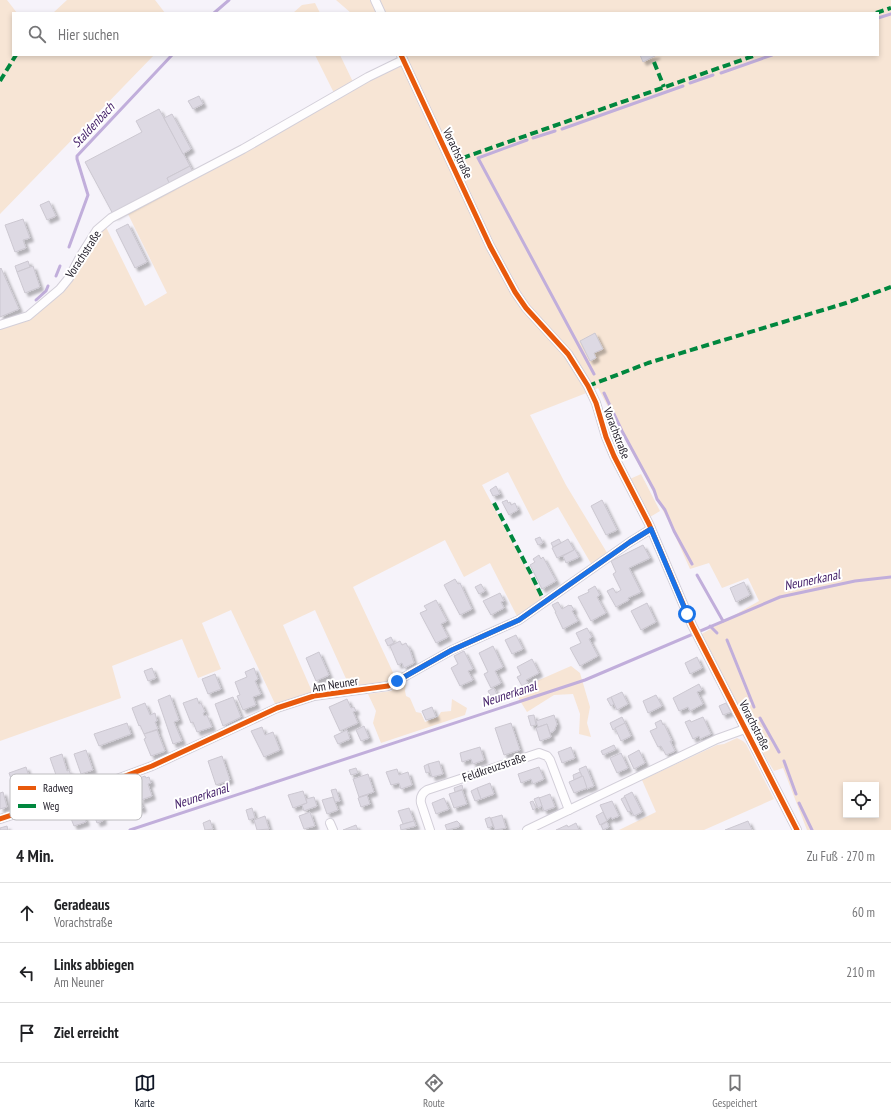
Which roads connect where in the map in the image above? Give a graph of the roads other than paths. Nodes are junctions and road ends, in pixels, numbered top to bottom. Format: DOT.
graph roads {
  1 [pos="375,0"];
  2 [pos="381,12"];
  3 [pos="402,57"];
  4 [pos="0,325"];
  5 [pos="651,529"];
  6 [pos="745,729"];
  7 [pos="130,774"];
  8 [pos="569,810"];
  9 [pos="10,816"];
  10 [pos="0,819"];
  11 [pos="430,830"];
  12 [pos="527,830"];
  13 [pos="797,830"];
  1 -- 2 [label="street"];
  3 -- 4 [label="street, Vorachstraße"];
  3 -- 5 [label="street, Vorachstraße"];
  5 -- 6 [label="street, Vorachstraße"];
  5 -- 7 [label="street, Am Neuner"];
  6 -- 8 [label="street"];
  6 -- 13 [label="street, Vorachstraße"];
  8 -- 11 [label="street, Feldkreuzstraße"];
  8 -- 12 [label="street"];
  9 -- 10 [label="street, Am Neuner"];
}
